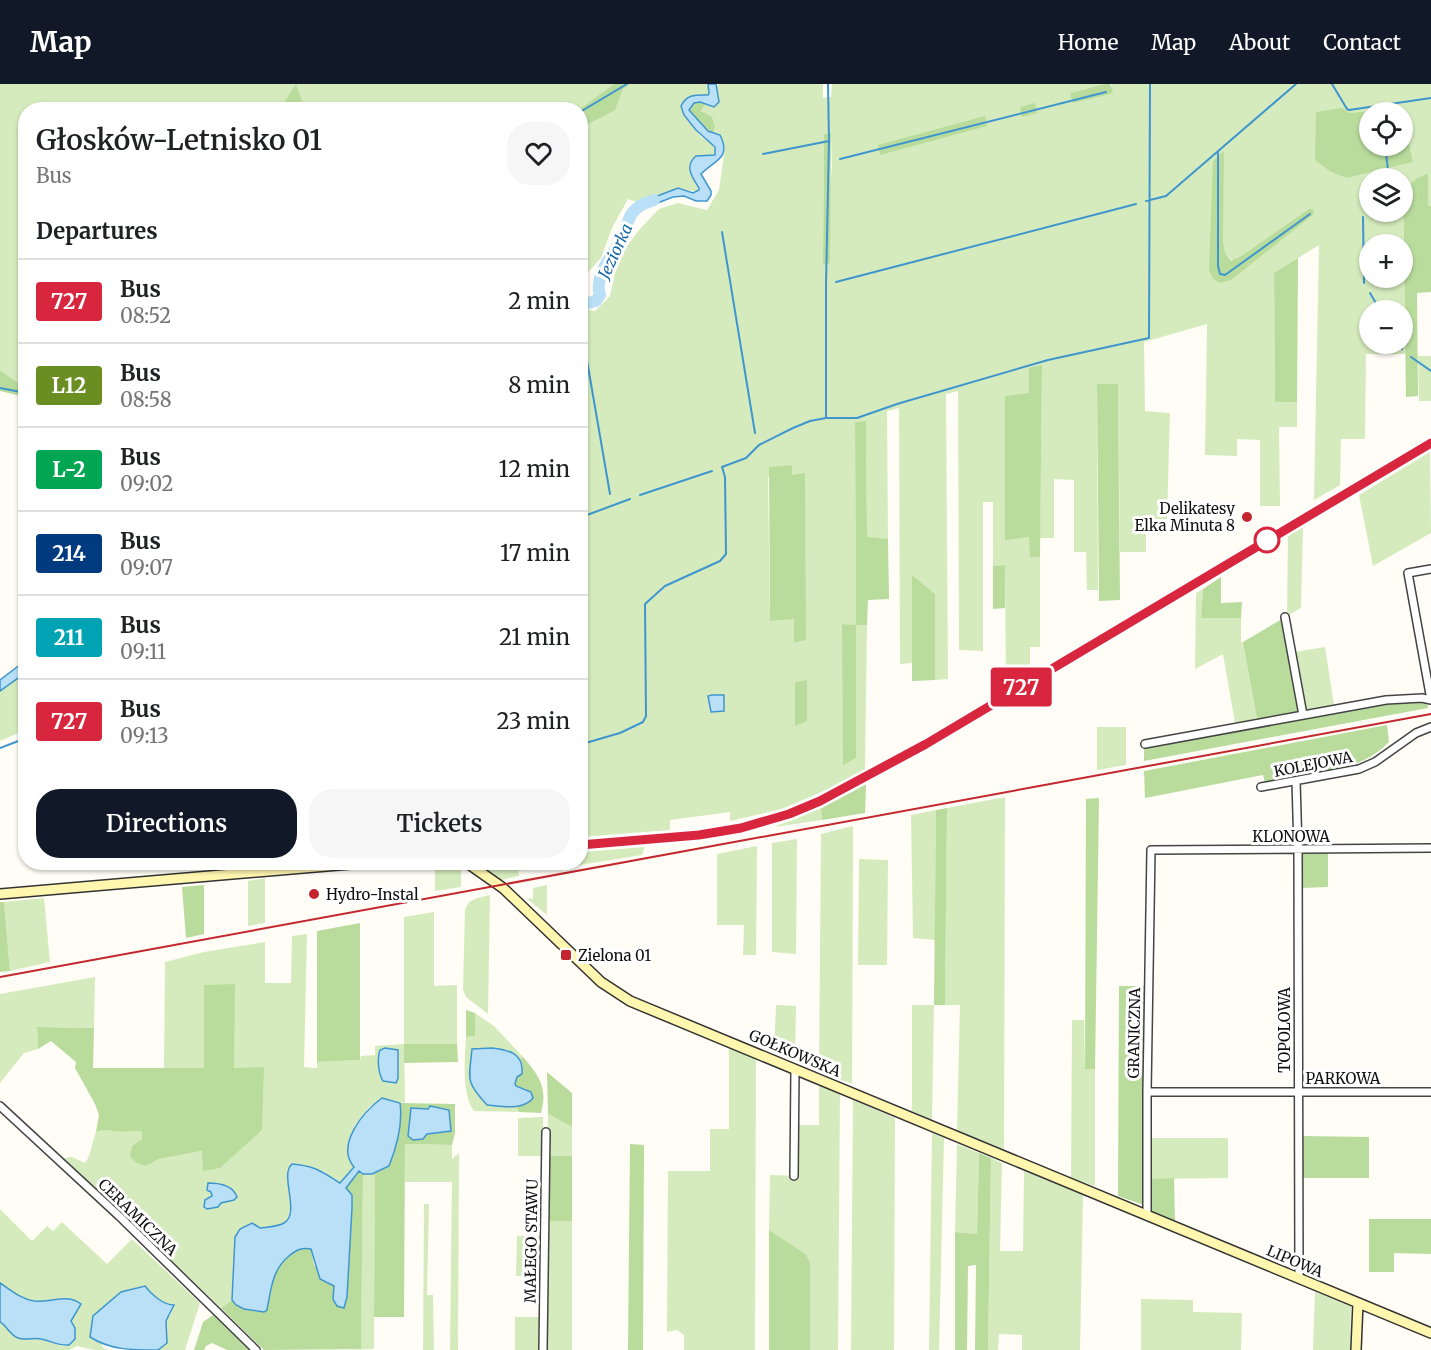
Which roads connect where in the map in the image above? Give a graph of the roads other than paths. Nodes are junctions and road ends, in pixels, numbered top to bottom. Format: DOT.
graph roads {
  1 [pos="1431,443"];
  2 [pos="1431,569"];
  3 [pos="1285,617"];
  4 [pos="1431,700"];
  5 [pos="1303,715"];
  6 [pos="1431,727"];
  7 [pos="1145,744"];
  8 [pos="1296,781"];
  9 [pos="1261,787"];
  10 [pos="588,844"];
  11 [pos="1431,848"];
  12 [pos="1298,849"];
  13 [pos="1151,850"];
  14 [pos="280,870"];
  15 [pos="478,870"];
  16 [pos="0,894"];
  17 [pos="795,1069"];
  18 [pos="1147,1092"];
  19 [pos="1297,1092"];
  20 [pos="1431,1092"];
  21 [pos="0,1106"];
  22 [pos="546,1132"];
  23 [pos="794,1176"];
  24 [pos="1147,1216"];
  25 [pos="1299,1279"];
  26 [pos="1358,1304"];
  27 [pos="1431,1333"];
  28 [pos="256,1350"];
  29 [pos="543,1350"];
  30 [pos="1356,1350"];
  1 -- 10 [label="street"];
  2 -- 4 [label="street"];
  3 -- 5 [label="street"];
  4 -- 5 [label="street"];
  5 -- 7 [label="street"];
  6 -- 8 [label="street, KOLEJOWA"];
  8 -- 9 [label="street, KOLEJOWA"];
  8 -- 12 [label="street, TOPOLOWA"];
  11 -- 12 [label="street, KLONOWA"];
  12 -- 13 [label="street, KLONOWA"];
  12 -- 19 [label="street, TOPOLOWA"];
  13 -- 18 [label="street, GRANICZNA"];
  14 -- 16 [label="street"];
  15 -- 17 [label="street, GOŁKOWSKA"];
  17 -- 23 [label="street"];
  17 -- 24 [label="street, GOŁKOWSKA"];
  18 -- 19 [label="street, PARKOWA"];
  18 -- 24 [label="street, GRANICZNA"];
  19 -- 20 [label="street, PARKOWA"];
  19 -- 25 [label="street, TOPOLOWA"];
  21 -- 28 [label="street, CERAMICZNA"];
  22 -- 29 [label="street, MAŁEGO STAWU"];
  24 -- 25 [label="street, LIPOWA"];
  25 -- 26 [label="street, LIPOWA"];
  26 -- 27 [label="street, LIPOWA"];
  26 -- 30 [label="street"];
}
